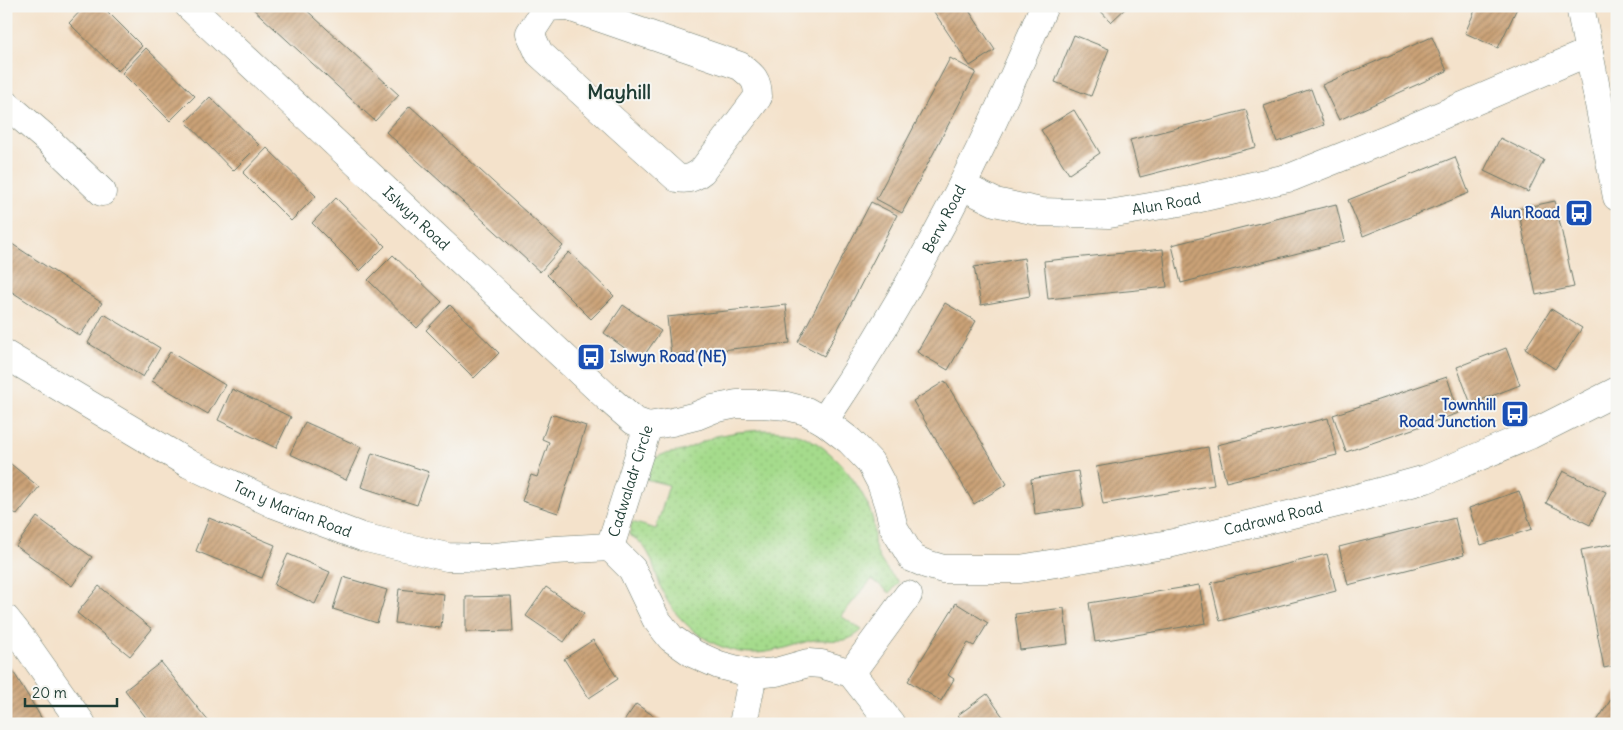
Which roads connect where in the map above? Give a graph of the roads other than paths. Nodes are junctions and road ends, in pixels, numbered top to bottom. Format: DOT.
graph roads {
  1 [pos="189,6"];
  2 [pos="1044,6"];
  3 [pos="1580,6"];
  4 [pos="529,13"];
  5 [pos="1589,52"];
  6 [pos="6,104"];
  7 [pos="962,186"];
  8 [pos="102,192"];
  9 [pos="1617,197"];
  10 [pos="6,355"];
  11 [pos="1617,391"];
  12 [pos="824,421"];
  13 [pos="648,426"];
  14 [pos="610,547"];
  15 [pos="912,558"];
  16 [pos="908,595"];
  17 [pos="6,620"];
  18 [pos="851,673"];
  19 [pos="753,674"];
  20 [pos="82,724"];
  21 [pos="743,724"];
  22 [pos="891,724"];
  1 -- 13 [label="street, Islwyn Road"];
  2 -- 7 [label="street, Berw Road"];
  3 -- 5 [label="street"];
  4 -- 4 [label="street"];
  5 -- 7 [label="street, Alun Road"];
  5 -- 9 [label="street"];
  6 -- 8 [label="street"];
  7 -- 12 [label="street, Berw Road"];
  10 -- 14 [label="street, Tan y Marian Road"];
  11 -- 15 [label="street, Cadrawd Road"];
  12 -- 13 [label="street, Cadwaladr Circle"];
  12 -- 15 [label="street, Cadwaladr Circle"];
  13 -- 14 [label="street, Cadwaladr Circle"];
  14 -- 19 [label="street, Cadwaladr Circle"];
  16 -- 18 [label="street"];
  17 -- 20 [label="street"];
  18 -- 19 [label="street, Cadwaladr Circle"];
  18 -- 22 [label="street"];
  19 -- 21 [label="street"];
}
